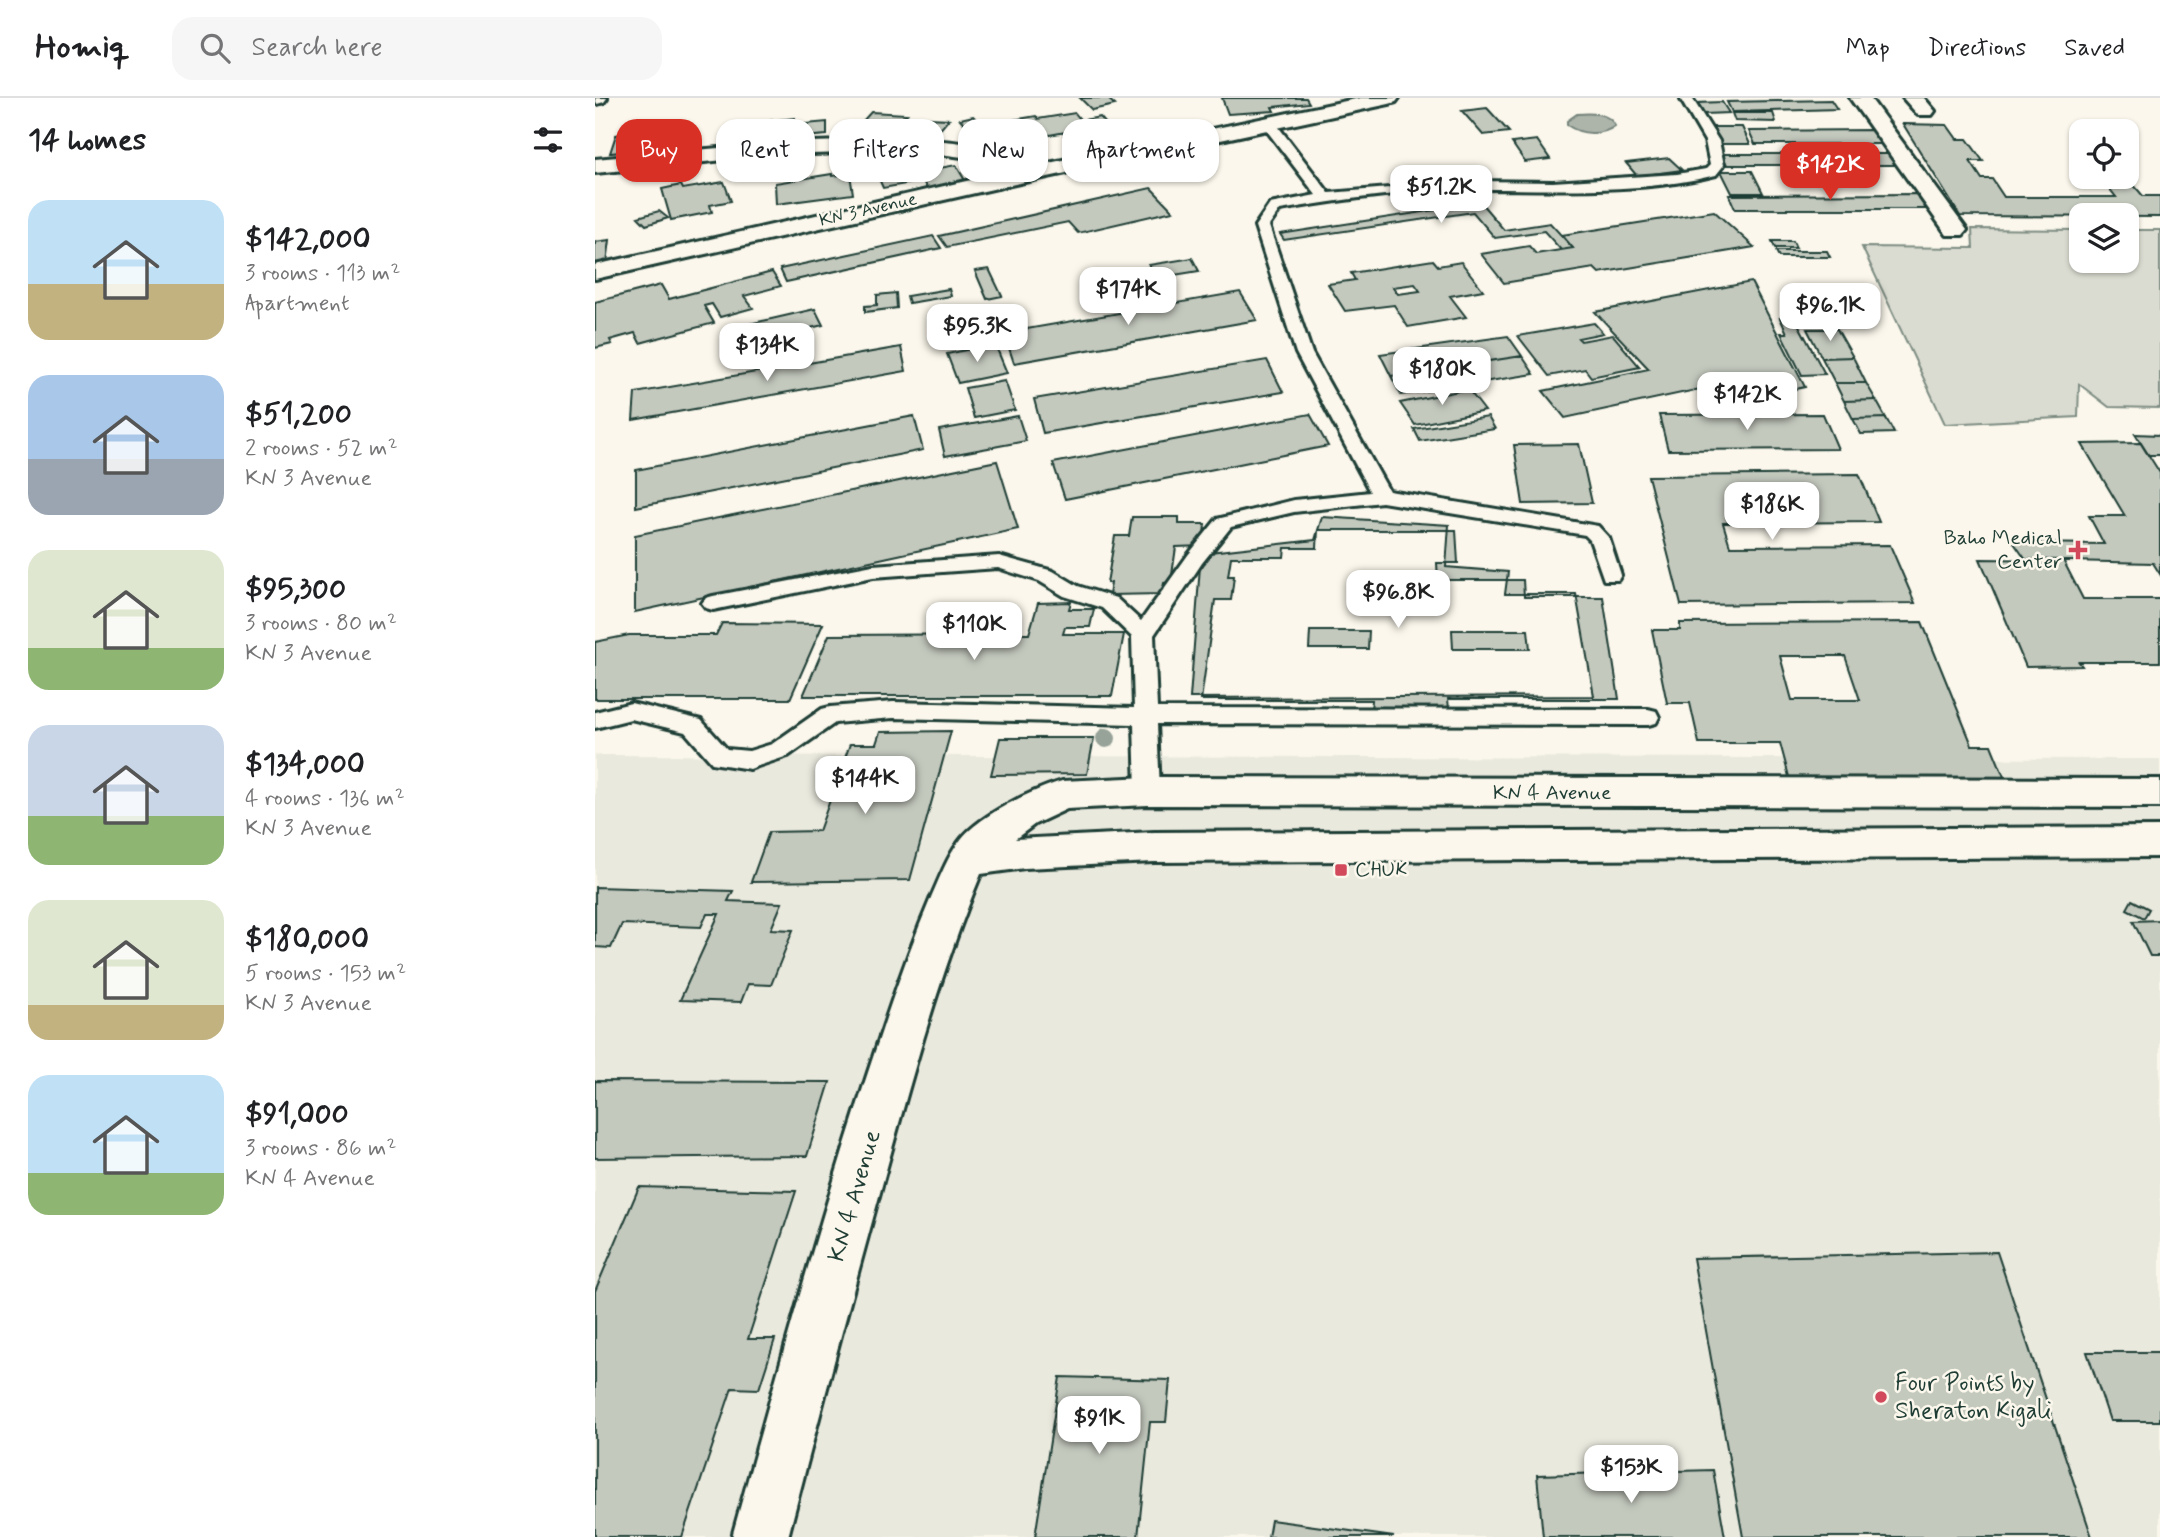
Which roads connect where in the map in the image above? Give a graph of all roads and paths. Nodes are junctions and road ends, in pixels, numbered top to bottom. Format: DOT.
graph roads {
  1 [pos="1389,98"];
  2 [pos="1860,98"];
  3 [pos="1687,100"];
  4 [pos="1269,124"];
  5 [pos="958,148"];
  6 [pos="595,166"];
  7 [pos="1048,170"];
  8 [pos="993,182"];
  9 [pos="1325,198"];
  10 [pos="1955,230"];
  11 [pos="595,272"];
  12 [pos="1382,496"];
  13 [pos="1611,575"];
  14 [pos="713,603"];
  15 [pos="1143,635"];
  16 [pos="1144,716"];
  17 [pos="1648,717"];
  18 [pos="595,720"];
  19 [pos="1148,791"];
  20 [pos="2160,793"];
  21 [pos="2160,842"];
  22 [pos="967,861"];
  23 [pos="760,1537"];
  1 -- 4 [label="street, KN 3 Avenue"];
  2 -- 10 [label="street"];
  3 -- 9 [label="lane"];
  4 -- 7 [label="street, KN 3 Avenue"];
  4 -- 9 [label="lane"];
  5 -- 6 [label="street"];
  8 -- 11 [label="street, KN 3 Avenue"];
  9 -- 12 [label="lane"];
  12 -- 13 [label="lane"];
  12 -- 15 [label="lane"];
  14 -- 15 [label="lane"];
  15 -- 16 [label="lane"];
  16 -- 17 [label="lane"];
  16 -- 18 [label="lane"];
  16 -- 19 [label="lane"];
  19 -- 20 [label="street, KN 4 Avenue"];
  19 -- 22 [label="street, KN 4 Avenue"];
  21 -- 22 [label="street"];
  22 -- 23 [label="street, KN 4 Avenue"];
}
